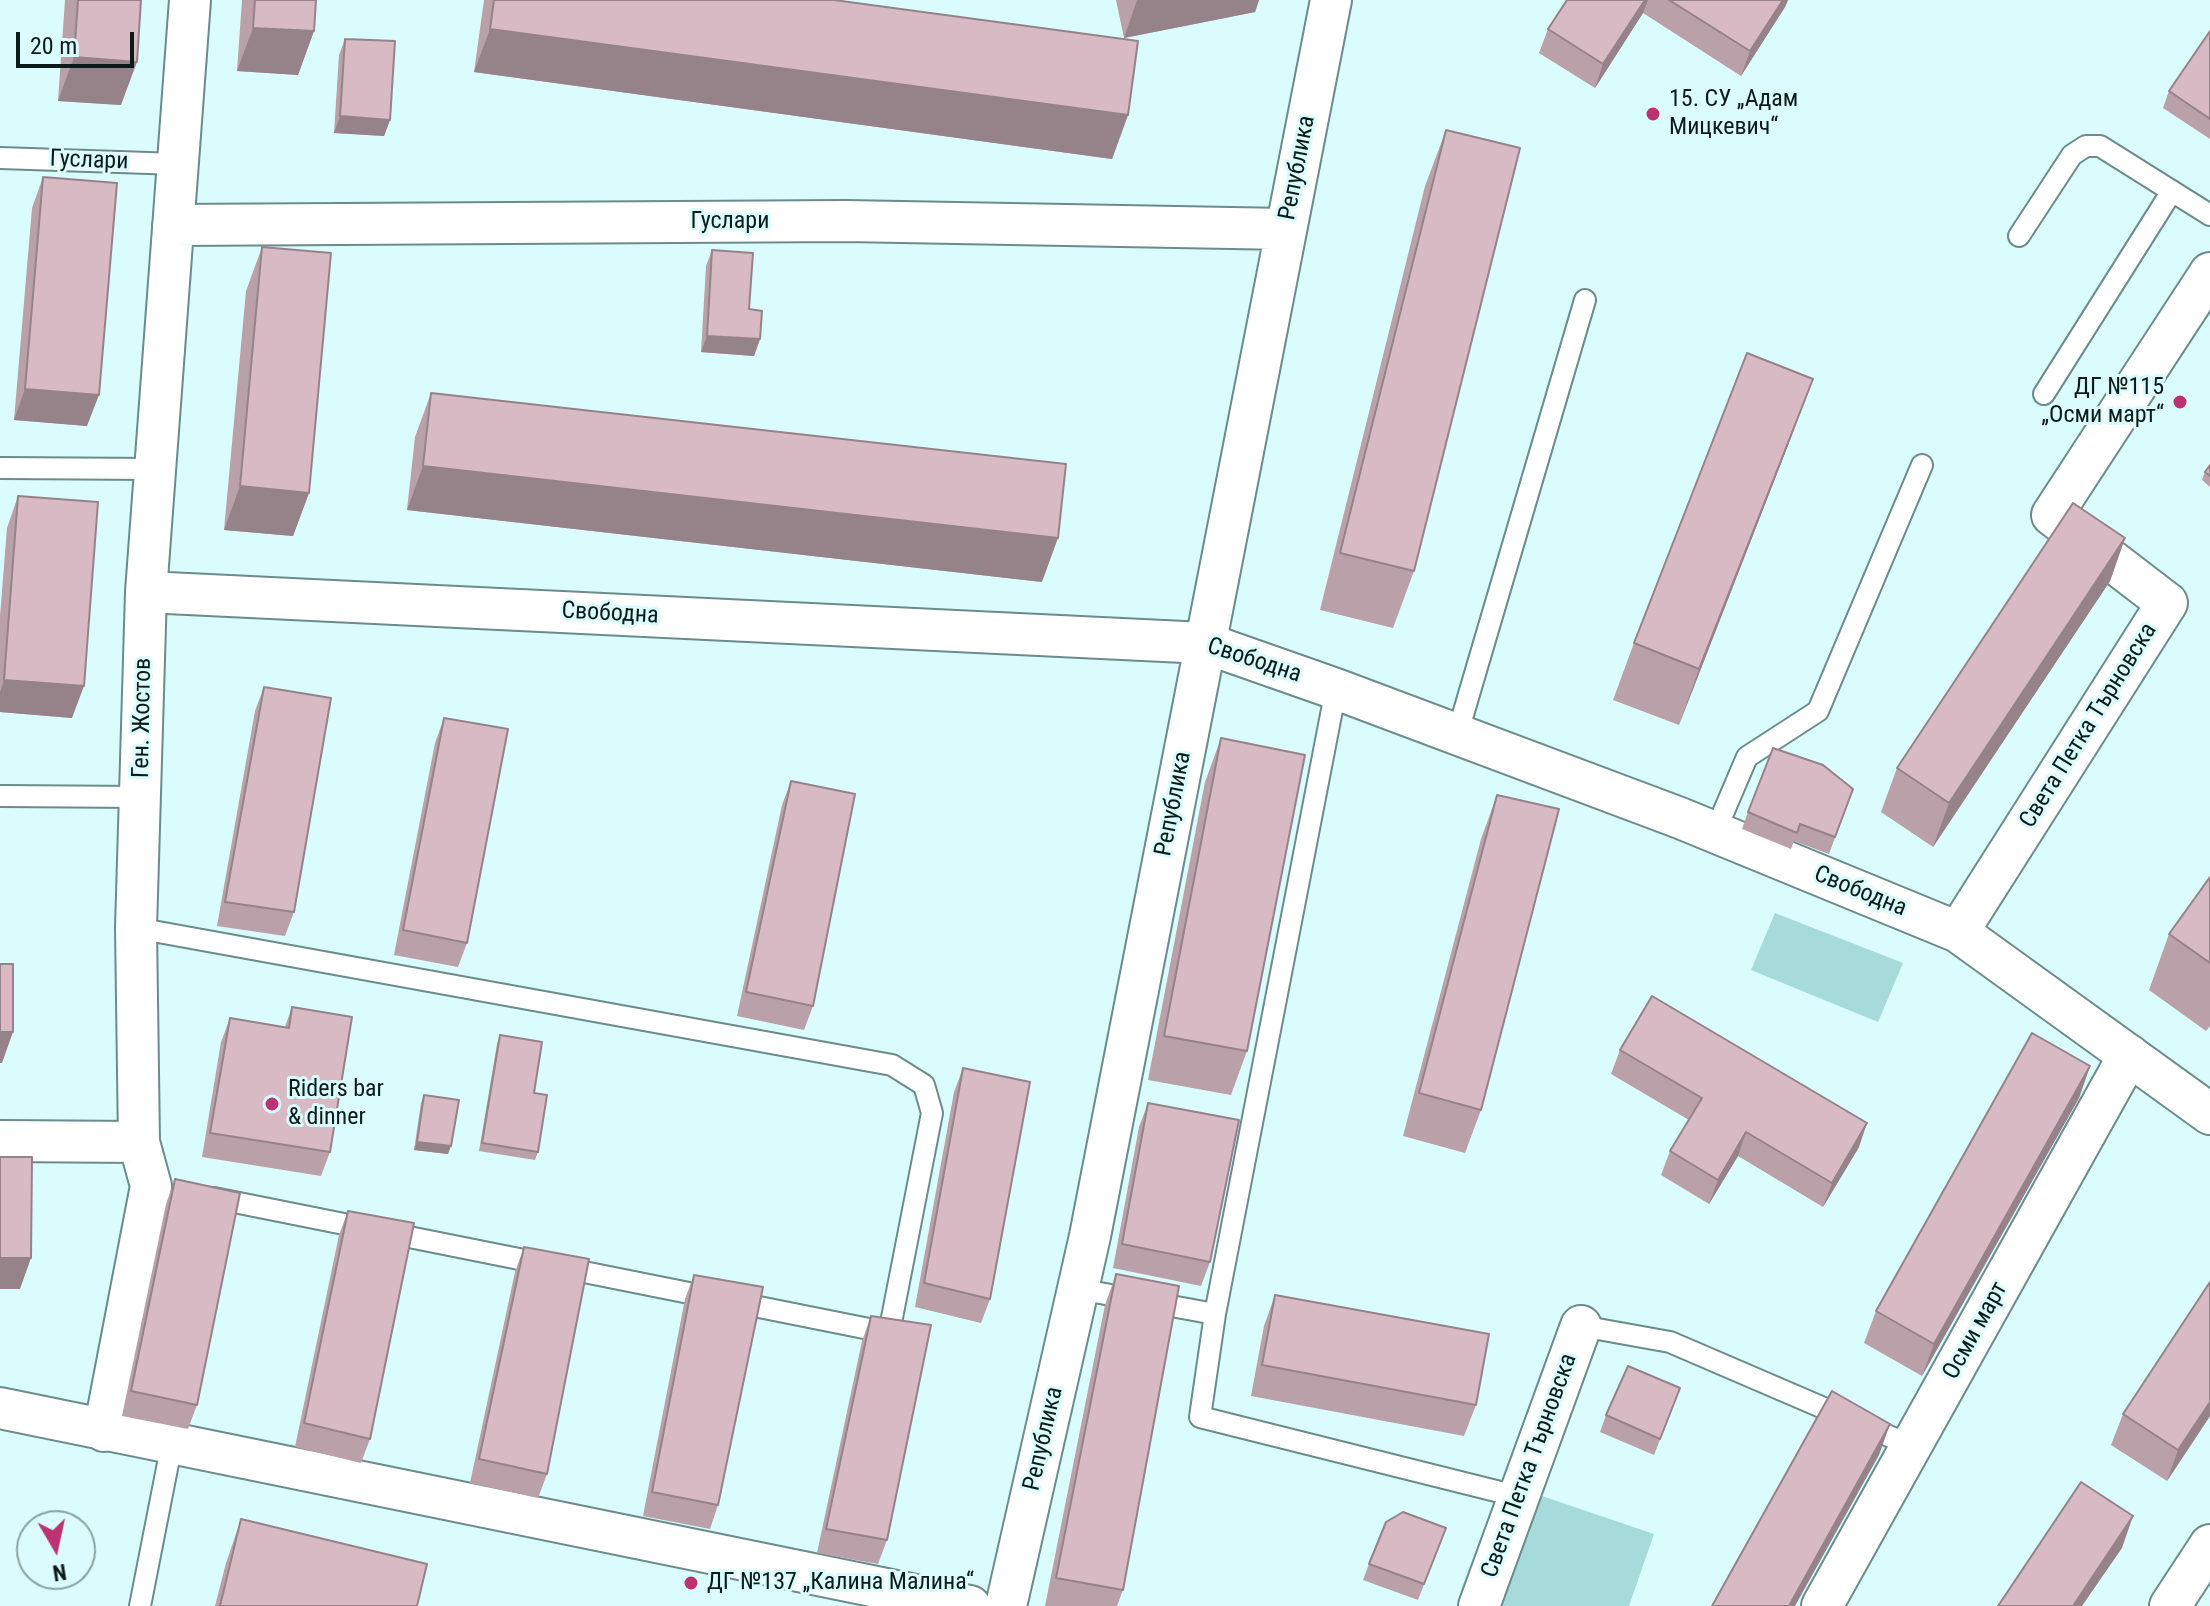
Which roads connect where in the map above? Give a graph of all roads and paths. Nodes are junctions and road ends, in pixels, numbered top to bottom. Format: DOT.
graph roads {
  1 [pos="190,0"];
  2 [pos="1331,0"];
  3 [pos="0,158"];
  4 [pos="178,164"];
  5 [pos="2172,191"];
  6 [pos="2210,215"];
  7 [pos="173,225"];
  8 [pos="1286,229"];
  9 [pos="2019,236"];
  10 [pos="2210,273"];
  11 [pos="1585,300"];
  12 [pos="2044,394"];
  13 [pos="1922,465"];
  14 [pos="0,468"];
  15 [pos="155,469"];
  16 [pos="146,592"];
  17 [pos="1205,643"];
  18 [pos="1336,689"];
  19 [pos="1457,735"];
  20 [pos="0,796"];
  21 [pos="142,797"];
  22 [pos="1715,832"];
  23 [pos="136,928"];
  24 [pos="1958,932"];
  25 [pos="2129,1055"];
  26 [pos="2206,1103"];
  27 [pos="0,1141"];
  28 [pos="139,1142"];
  29 [pos="197,1195"];
  30 [pos="1078,1289"];
  31 [pos="1215,1314"];
  32 [pos="1581,1326"];
  33 [pos="0,1408"];
  34 [pos="104,1431"];
  35 [pos="172,1443"];
  36 [pos="1912,1446"];
  37 [pos="1520,1497"];
  38 [pos="2210,1545"];
  39 [pos="140,1606"];
  40 [pos="970,1606"];
  41 [pos="1006,1606"];
  42 [pos="1479,1606"];
  43 [pos="1822,1606"];
  44 [pos="2170,1606"];
  1 -- 4 [label="street, Ген. Жостов"];
  2 -- 8 [label="street, Република"];
  3 -- 4 [label="lane, Гуслари"];
  4 -- 7 [label="street, Ген. Жостов"];
  5 -- 6 [label="lane"];
  5 -- 9 [label="lane"];
  5 -- 12 [label="lane"];
  7 -- 8 [label="street, Гуслари"];
  7 -- 15 [label="street, Ген. Жостов"];
  8 -- 17 [label="street, Република"];
  10 -- 24 [label="street, Света Петка Търновска"];
  11 -- 19 [label="lane"];
  13 -- 22 [label="lane"];
  14 -- 15 [label="lane"];
  15 -- 16 [label="street, Ген. Жостов"];
  16 -- 17 [label="street, Свободна"];
  16 -- 21 [label="street, Ген. Жостов"];
  17 -- 18 [label="street, Свободна"];
  17 -- 30 [label="street, Република"];
  18 -- 19 [label="street, Свободна"];
  18 -- 31 [label="lane"];
  19 -- 22 [label="street, Свободна"];
  20 -- 21 [label="lane"];
  21 -- 23 [label="street, Ген. Жостов"];
  22 -- 24 [label="street, Свободна"];
  23 -- 28 [label="street, Ген. Жостов"];
  23 -- 29 [label="lane"];
  24 -- 25 [label="street, Свободна"];
  25 -- 26 [label="street, Свободна"];
  25 -- 36 [label="street, Осми март"];
  27 -- 28 [label="street"];
  28 -- 34 [label="street, Ген. Жостов"];
  30 -- 31 [label="lane"];
  30 -- 41 [label="street, Република"];
  31 -- 37 [label="lane"];
  32 -- 36 [label="lane"];
  32 -- 37 [label="street, Света Петка Търновска"];
  33 -- 34 [label="street"];
  34 -- 35 [label="street"];
  35 -- 39 [label="lane"];
  35 -- 40 [label="street"];
  36 -- 43 [label="street, Осми март"];
  37 -- 42 [label="street, Света Петка Търновска"];
  38 -- 44 [label="street"];
}
